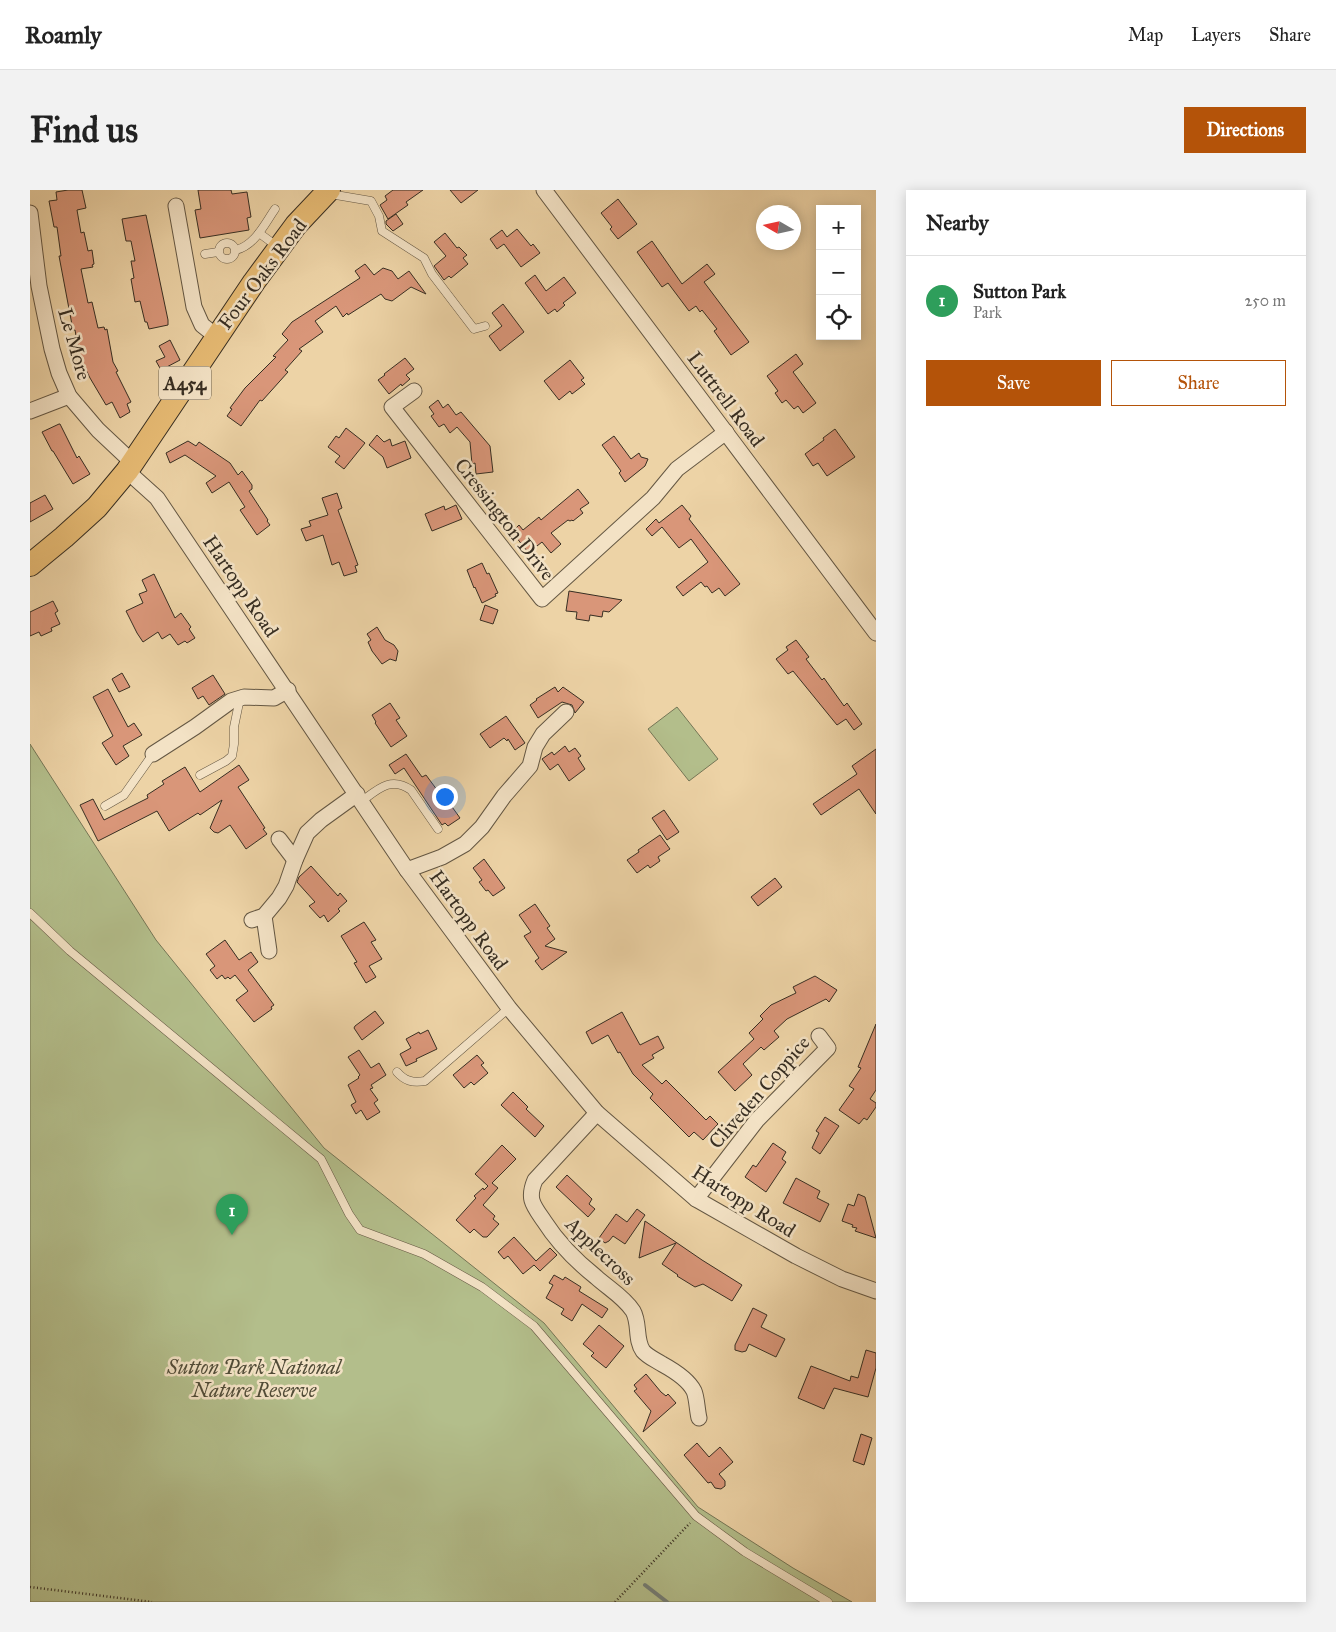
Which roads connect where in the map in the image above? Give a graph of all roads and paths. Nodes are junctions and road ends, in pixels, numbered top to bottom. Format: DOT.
graph roads {
  1 [pos="544,190"];
  2 [pos="327,192"];
  3 [pos="176,206"];
  4 [pos="275,209"];
  5 [pos="30,213"];
  6 [pos="259,233"];
  7 [pos="279,248"];
  8 [pos="236,250"];
  9 [pos="218,252"];
  10 [pos="205,254"];
  11 [pos="486,326"];
  12 [pos="216,336"];
  13 [pos="414,392"];
  14 [pos="69,396"];
  15 [pos="30,411"];
  16 [pos="726,432"];
  17 [pos="130,466"];
  18 [pos="30,565"];
  19 [pos="876,633"];
  20 [pos="288,690"];
  21 [pos="240,698"];
  22 [pos="566,712"];
  23 [pos="153,754"];
  24 [pos="200,776"];
  25 [pos="360,798"];
  26 [pos="105,806"];
  27 [pos="438,829"];
  28 [pos="279,839"];
  29 [pos="295,860"];
  30 [pos="407,870"];
  31 [pos="30,914"];
  32 [pos="269,951"];
  33 [pos="509,1008"];
  34 [pos="819,1036"];
  35 [pos="397,1072"];
  36 [pos="597,1113"];
  37 [pos="696,1199"];
  38 [pos="876,1291"];
  39 [pos="699,1418"];
  40 [pos="696,1516"];
  41 [pos="30,1587"];
  42 [pos="152,1602"];
  43 [pos="615,1602"];
  44 [pos="828,1602"];
  1 -- 16 [label="street, Luttrell Road"];
  2 -- 7 [label="main road, Four Oaks Road / A454"];
  2 -- 11 [label="lane"];
  3 -- 12 [label="street, Four Oaks Road"];
  4 -- 6 [label="lane"];
  5 -- 14 [label="street, Le More"];
  6 -- 7 [label="lane"];
  6 -- 8 [label="lane"];
  7 -- 12 [label="main road, Four Oaks Road / A454"];
  8 -- 9 [label="lane"];
  8 -- 9 [label="lane"];
  9 -- 10 [label="lane"];
  12 -- 17 [label="main road, Four Oaks Road / A454"];
  13 -- 16 [label="street, Cressington Drive"];
  14 -- 15 [label="street"];
  14 -- 17 [label="street, Le More"];
  16 -- 19 [label="street, Luttrell Road"];
  17 -- 18 [label="main road, Four Oaks Road / A454"];
  17 -- 20 [label="street, Hartopp Road"];
  20 -- 21 [label="street"];
  20 -- 25 [label="street, Hartopp Road"];
  21 -- 23 [label="street"];
  21 -- 24 [label="lane"];
  22 -- 30 [label="street"];
  23 -- 26 [label="lane"];
  25 -- 27 [label="lane"];
  25 -- 29 [label="street"];
  25 -- 30 [label="street, Hartopp Road"];
  28 -- 29 [label="street"];
  29 -- 32 [label="street"];
  30 -- 33 [label="street, Hartopp Road"];
  31 -- 40 [label="lane"];
  33 -- 35 [label="lane"];
  33 -- 36 [label="street, Hartopp Road"];
  34 -- 37 [label="street, Cliveden Coppice"];
  36 -- 37 [label="street, Hartopp Road"];
  36 -- 39 [label="street, Applecross"];
  37 -- 38 [label="street, Hartopp Road"];
  40 -- 43 [label="path"];
  40 -- 44 [label="lane"];
  41 -- 42 [label="path"];
}
